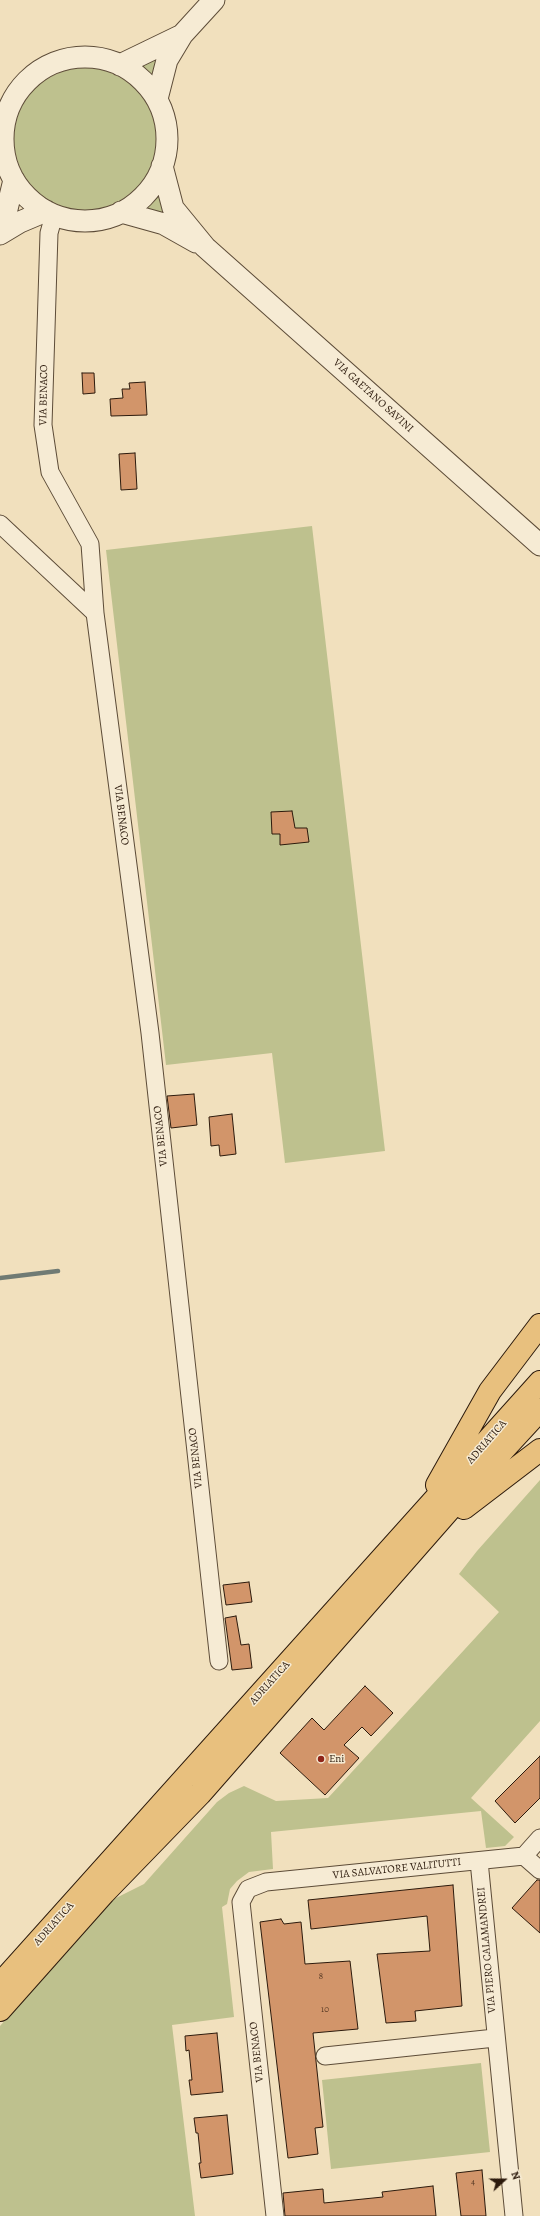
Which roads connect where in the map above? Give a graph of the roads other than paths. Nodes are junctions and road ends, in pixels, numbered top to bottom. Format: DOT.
graph roads {
  1 [pos="214,0"];
  2 [pos="182,35"];
  3 [pos="120,65"];
  4 [pos="156,99"];
  5 [pos="162,166"];
  6 [pos="14,180"];
  7 [pos="121,212"];
  8 [pos="50,213"];
  9 [pos="0,221"];
  10 [pos="0,234"];
  11 [pos="205,247"];
  12 [pos="0,524"];
  13 [pos="540,545"];
  14 [pos="95,613"];
  15 [pos="540,1325"];
  16 [pos="540,1382"];
  17 [pos="540,1410"];
  18 [pos="540,1450"];
  19 [pos="421,1529"];
  20 [pos="219,1660"];
  21 [pos="540,1838"];
  22 [pos="524,1856"];
  23 [pos="479,1861"];
  24 [pos="540,1870"];
  25 [pos="248,1889"];
  26 [pos="0,1984"];
  27 [pos="0,2010"];
  28 [pos="495,2038"];
  29 [pos="325,2056"];
  30 [pos="275,2216"];
  31 [pos="514,2216"];
  1 -- 2 [label="street"];
  2 -- 3 [label="street"];
  2 -- 4 [label="street"];
  3 -- 4 [label="street"];
  3 -- 6 [label="street"];
  4 -- 5 [label="street"];
  5 -- 7 [label="street"];
  5 -- 11 [label="street, VIA GAETANO SAVINI"];
  6 -- 8 [label="street"];
  6 -- 9 [label="street"];
  7 -- 8 [label="street"];
  7 -- 11 [label="street, VIA GAETANO SAVINI"];
  8 -- 10 [label="street"];
  8 -- 14 [label="street, VIA BENACO"];
  11 -- 13 [label="street, VIA GAETANO SAVINI"];
  12 -- 14 [label="street"];
  14 -- 20 [label="street, VIA BENACO"];
  15 -- 19 [label="highway"];
  16 -- 19 [label="highway, ADRIATICA"];
  17 -- 19 [label="highway, ADRIATICA"];
  18 -- 19 [label="highway"];
  19 -- 26 [label="highway, ADRIATICA"];
  19 -- 27 [label="highway, ADRIATICA"];
  21 -- 22 [label="street"];
  22 -- 23 [label="street, VIA SALVATORE VALITUTTI"];
  22 -- 24 [label="street"];
  23 -- 25 [label="street, VIA SALVATORE VALITUTTI"];
  23 -- 28 [label="street, VIA PIERO CALAMANDREI"];
  25 -- 30 [label="street, VIA BENACO"];
  28 -- 29 [label="street"];
  28 -- 31 [label="street, VIA PIERO CALAMANDREI"];
}
